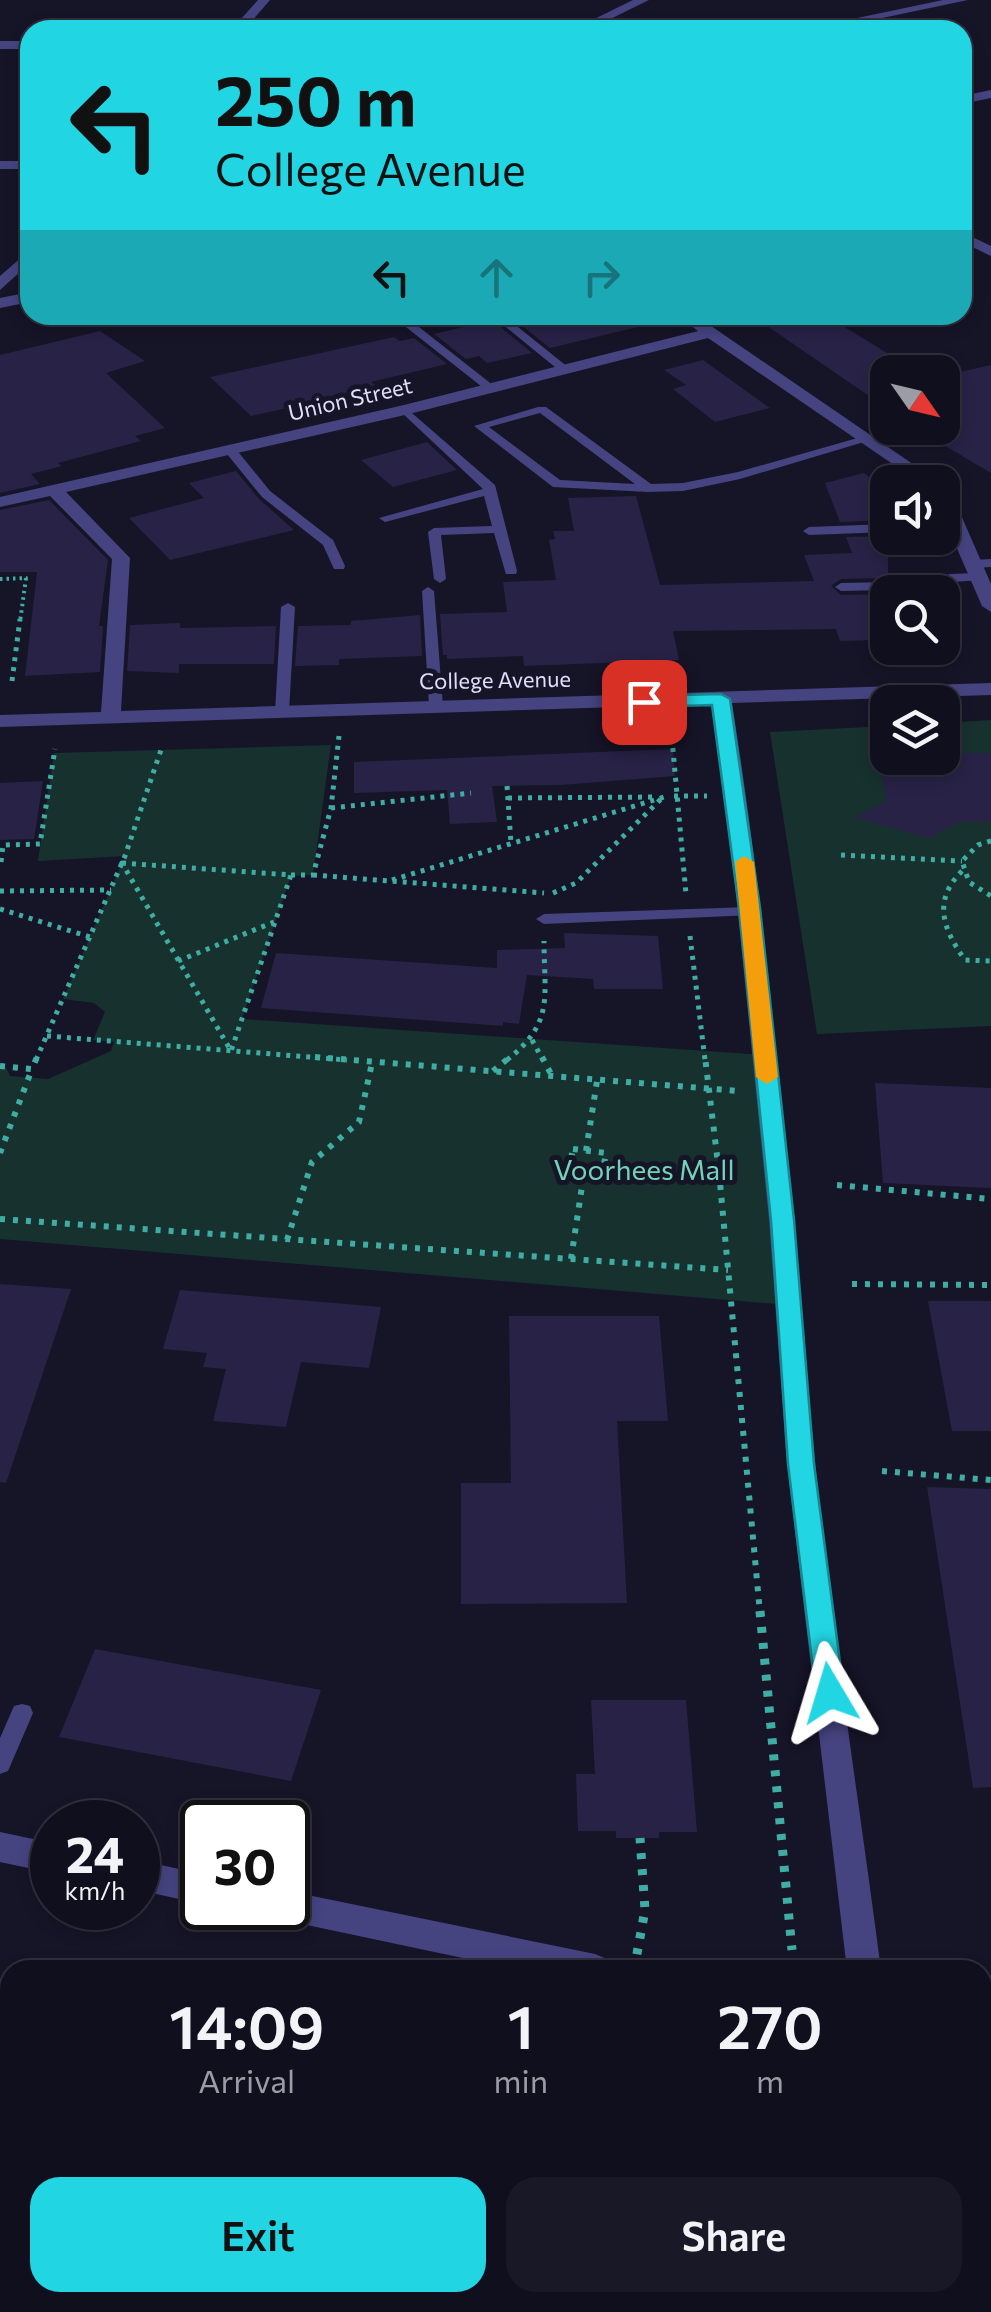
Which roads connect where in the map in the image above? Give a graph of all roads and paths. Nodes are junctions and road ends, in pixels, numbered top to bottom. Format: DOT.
graph roads {
  1 [pos="264,0"];
  2 [pos="643,0"];
  3 [pos="962,0"];
  4 [pos="246,20"];
  5 [pos="605,20"];
  6 [pos="858,20"];
  7 [pos="20,264"];
  8 [pos="0,285"];
  9 [pos="410,325"];
  10 [pos="509,325"];
  11 [pos="698,325"];
  12 [pos="709,333"];
  13 [pos="565,370"];
  14 [pos="490,388"];
  15 [pos="405,410"];
  16 [pos="868,439"];
  17 [pos="232,451"];
  18 [pos="905,465"];
  19 [pos="648,488"];
  20 [pos="489,491"];
  21 [pos="56,492"];
  22 [pos="0,502"];
  23 [pos="385,518"];
  24 [pos="500,529"];
  25 [pos="870,529"];
  26 [pos="809,531"];
  27 [pos="960,540"];
  28 [pos="340,566"];
  29 [pos="981,568"];
  30 [pos="511,571"];
  31 [pos="440,578"];
  32 [pos="0,579"];
  33 [pos="841,587"];
  34 [pos="428,591"];
  35 [pos="991,606"];
  36 [pos="288,607"];
  37 [pos="12,681"];
  38 [pos="991,689"];
  39 [pos="721,699"];
  40 [pos="436,706"];
  41 [pos="341,709"];
  42 [pos="282,712"];
  43 [pos="111,717"];
  44 [pos="0,721"];
  45 [pos="162,746"];
  46 [pos="56,749"];
  47 [pos="507,786"];
  48 [pos="471,793"];
  49 [pos="664,796"];
  50 [pos="735,796"];
  51 [pos="508,798"];
  52 [pos="331,808"];
  53 [pos="991,841"];
  54 [pos="511,843"];
  55 [pos="841,855"];
  56 [pos="962,860"];
  57 [pos="0,862"];
  58 [pos="122,863"];
  59 [pos="962,871"];
  60 [pos="291,875"];
  61 [pos="313,875"];
  62 [pos="386,882"];
  63 [pos="110,890"];
  64 [pos="0,891"];
  65 [pos="544,896"];
  66 [pos="991,899"];
  67 [pos="0,910"];
  68 [pos="750,912"];
  69 [pos="544,919"];
  70 [pos="275,922"];
  71 [pos="90,937"];
  72 [pos="178,961"];
  73 [pos="991,961"];
  74 [pos="47,1036"];
  75 [pos="532,1040"];
  76 [pos="230,1051"];
  77 [pos="372,1063"];
  78 [pos="0,1066"];
  79 [pos="32,1068"];
  80 [pos="492,1072"];
  81 [pos="553,1077"];
  82 [pos="597,1081"];
  83 [pos="711,1089"];
  84 [pos="769,1092"];
  85 [pos="0,1152"];
  86 [pos="586,1152"];
  87 [pos="604,1165"];
  88 [pos="719,1172"];
  89 [pos="584,1174"];
  90 [pos="836,1185"];
  91 [pos="991,1199"];
  92 [pos="0,1218"];
  93 [pos="287,1240"];
  94 [pos="572,1259"];
  95 [pos="728,1270"];
  96 [pos="852,1284"];
  97 [pos="991,1284"];
  98 [pos="882,1471"];
  99 [pos="991,1480"];
  100 [pos="22,1713"];
  101 [pos="0,1764"];
  102 [pos="640,1838"];
  103 [pos="0,1847"];
  104 [pos="30,1853"];
  105 [pos="310,1911"];
  106 [pos="792,1950"];
  107 [pos="547,1960"];
  108 [pos="636,1960"];
  109 [pos="863,1960"];
  1 -- 4 [label="street"];
  2 -- 5 [label="street"];
  3 -- 6 [label="street"];
  7 -- 8 [label="street"];
  9 -- 14 [label="lane"];
  10 -- 13 [label="lane"];
  11 -- 12 [label="street"];
  12 -- 13 [label="street, Union Street"];
  12 -- 16 [label="street"];
  13 -- 14 [label="street, Union Street"];
  14 -- 15 [label="street, Union Street"];
  15 -- 17 [label="street, Union Street"];
  15 -- 20 [label="lane"];
  16 -- 18 [label="street"];
  16 -- 19 [label="lane"];
  17 -- 21 [label="street, Union Street"];
  17 -- 28 [label="lane"];
  19 -- 19 [label="lane"];
  20 -- 23 [label="lane"];
  20 -- 24 [label="lane"];
  21 -- 22 [label="street, Union Street"];
  21 -- 43 [label="street"];
  24 -- 30 [label="lane"];
  24 -- 31 [label="lane"];
  25 -- 26 [label="lane"];
  27 -- 29 [label="street"];
  29 -- 33 [label="lane"];
  29 -- 35 [label="street"];
  32 -- 37 [label="path"];
  34 -- 40 [label="lane"];
  36 -- 42 [label="lane"];
  38 -- 39 [label="street, College Avenue"];
  39 -- 40 [label="street, College Avenue"];
  39 -- 50 [label="street"];
  40 -- 41 [label="street, College Avenue"];
  41 -- 42 [label="street, College Avenue"];
  41 -- 52 [label="path"];
  42 -- 43 [label="street, College Avenue"];
  43 -- 44 [label="street, College Avenue"];
  45 -- 58 [label="path"];
  46 -- 57 [label="path"];
  47 -- 51 [label="path"];
  48 -- 52 [label="path"];
  49 -- 50 [label="path"];
  49 -- 51 [label="path"];
  49 -- 54 [label="path"];
  49 -- 65 [label="path"];
  50 -- 68 [label="street"];
  51 -- 54 [label="path"];
  52 -- 61 [label="path"];
  53 -- 56 [label="path"];
  54 -- 62 [label="path"];
  55 -- 56 [label="path"];
  56 -- 59 [label="path"];
  58 -- 60 [label="path"];
  58 -- 63 [label="path"];
  58 -- 72 [label="path"];
  59 -- 66 [label="path"];
  59 -- 73 [label="path"];
  60 -- 61 [label="path"];
  60 -- 70 [label="path"];
  61 -- 62 [label="path"];
  62 -- 65 [label="path"];
  63 -- 64 [label="path"];
  63 -- 71 [label="path"];
  65 -- 69 [label="path"];
  67 -- 71 [label="path"];
  68 -- 69 [label="lane"];
  68 -- 84 [label="street"];
  69 -- 75 [label="path"];
  70 -- 72 [label="path"];
  70 -- 76 [label="path"];
  71 -- 74 [label="path"];
  72 -- 76 [label="path"];
  74 -- 76 [label="path"];
  74 -- 79 [label="path"];
  75 -- 80 [label="path"];
  75 -- 81 [label="path"];
  76 -- 77 [label="path"];
  77 -- 80 [label="path"];
  77 -- 93 [label="path"];
  78 -- 79 [label="path"];
  79 -- 85 [label="path"];
  80 -- 81 [label="path"];
  81 -- 82 [label="path"];
  82 -- 83 [label="path"];
  82 -- 86 [label="path"];
  83 -- 84 [label="path"];
  83 -- 88 [label="path"];
  84 -- 109 [label="street"];
  86 -- 87 [label="path"];
  86 -- 89 [label="path"];
  87 -- 88 [label="path"];
  87 -- 89 [label="path"];
  88 -- 95 [label="path"];
  89 -- 94 [label="path"];
  90 -- 91 [label="path"];
  92 -- 93 [label="path"];
  93 -- 94 [label="path"];
  94 -- 95 [label="path"];
  95 -- 106 [label="path"];
  96 -- 97 [label="path"];
  98 -- 99 [label="path"];
  100 -- 101 [label="lane"];
  102 -- 108 [label="path"];
  103 -- 104 [label="street"];
  105 -- 107 [label="street"];
}
